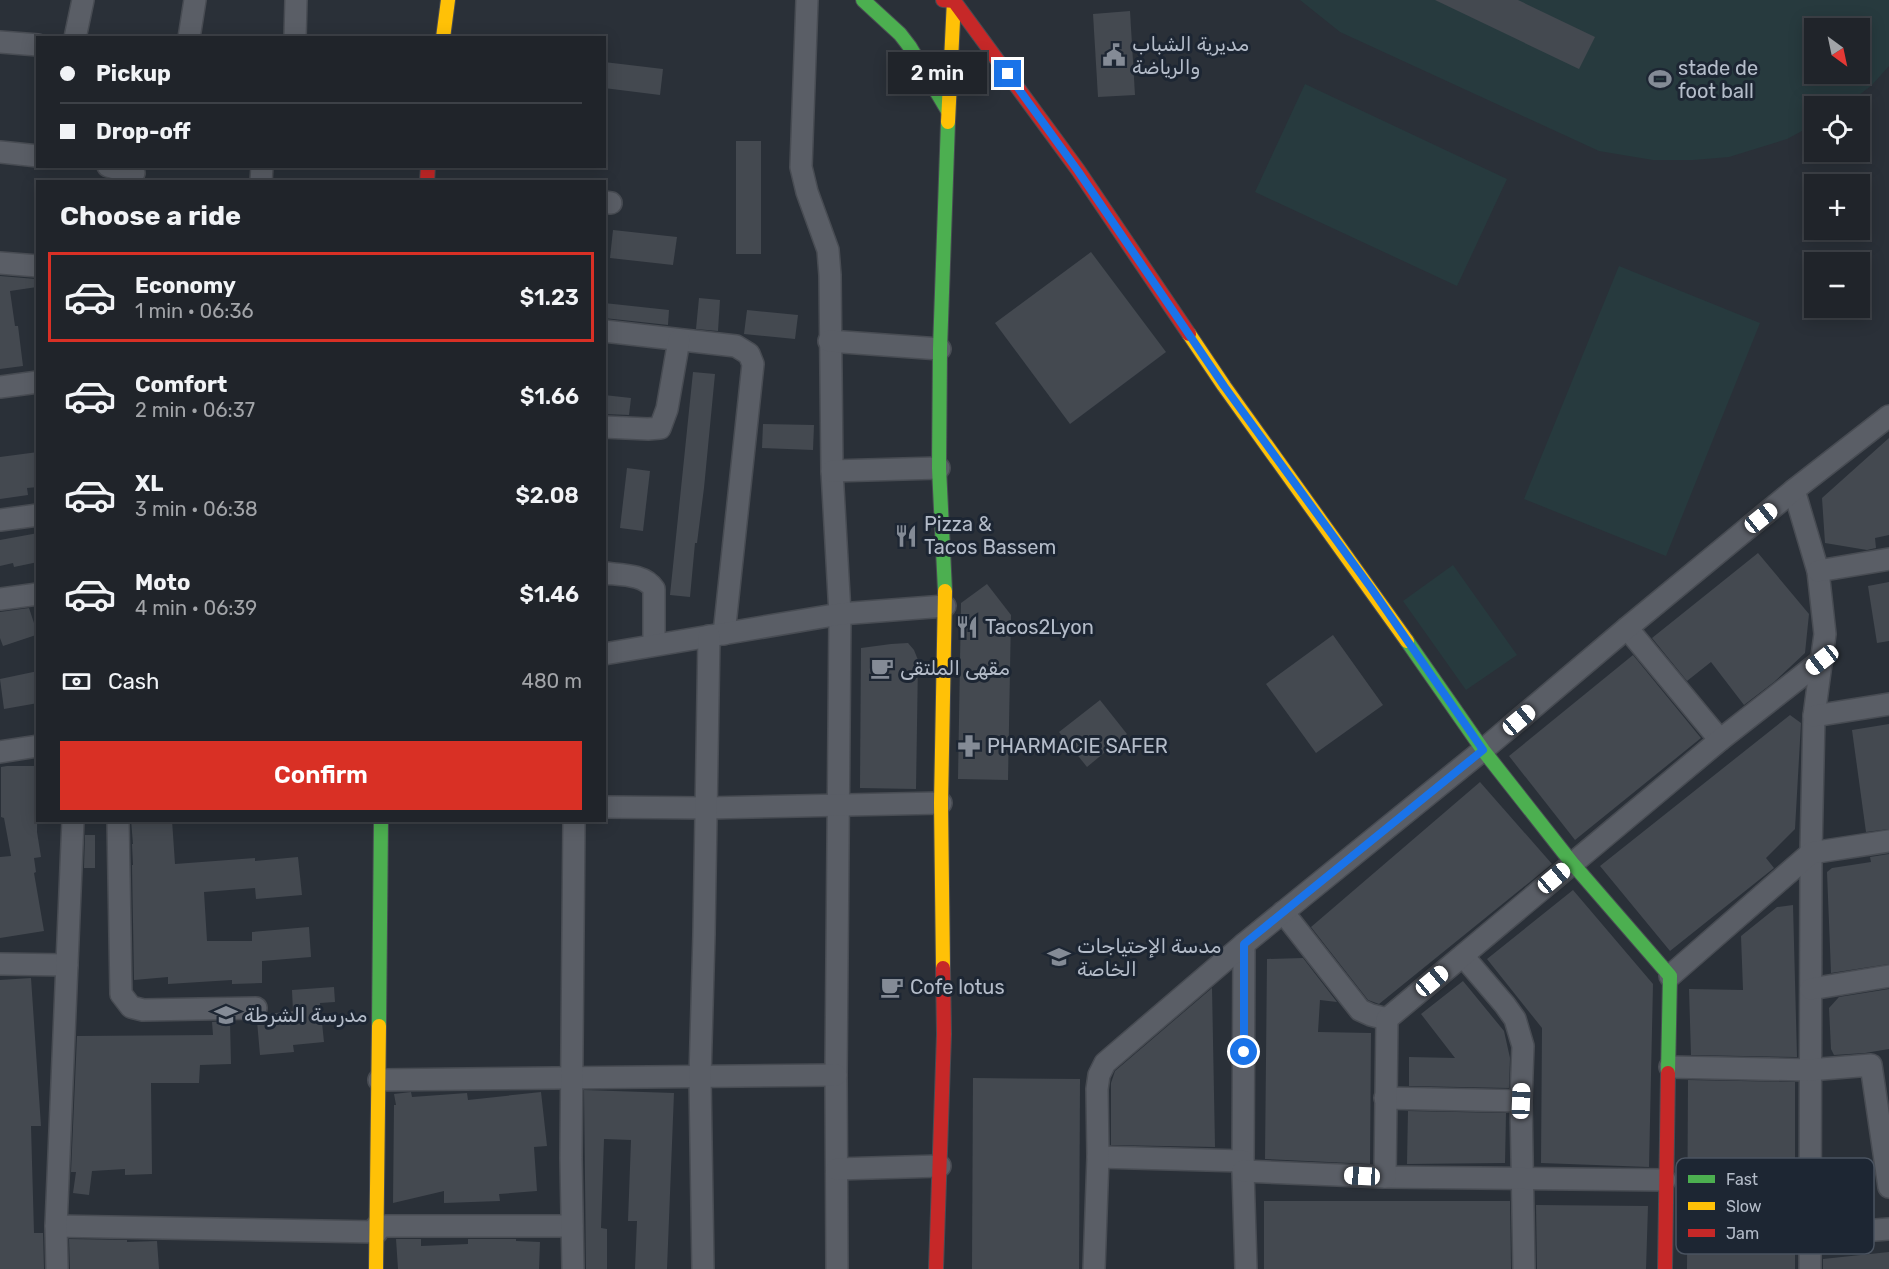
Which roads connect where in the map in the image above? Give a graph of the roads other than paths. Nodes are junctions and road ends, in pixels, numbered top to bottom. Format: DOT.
graph roads {
  1 [pos="83,0"];
  2 [pos="195,0"];
  3 [pos="296,0"];
  4 [pos="448,0"];
  5 [pos="807,0"];
  6 [pos="863,0"];
  7 [pos="943,0"];
  8 [pos="954,0"];
  9 [pos="75,36"];
  10 [pos="189,36"];
  11 [pos="295,36"];
  12 [pos="443,36"];
  13 [pos="0,42"];
  14 [pos="36,45"];
  15 [pos="948,111"];
  16 [pos="0,152"];
  17 [pos="36,156"];
  18 [pos="114,168"];
  19 [pos="134,174"];
  20 [pos="0,263"];
  21 [pos="36,266"];
  22 [pos="606,331"];
  23 [pos="679,340"];
  24 [pos="829,341"];
  25 [pos="940,349"];
  26 [pos="36,382"];
  27 [pos="0,387"];
  28 [pos="1889,416"];
  29 [pos="606,427"];
  30 [pos="939,468"];
  31 [pos="832,471"];
  32 [pos="1794,490"];
  33 [pos="36,515"];
  34 [pos="0,520"];
  35 [pos="1889,559"];
  36 [pos="1818,571"];
  37 [pos="606,573"];
  38 [pos="36,594"];
  39 [pos="0,599"];
  40 [pos="945,606"];
  41 [pos="840,614"];
  42 [pos="1627,628"];
  43 [pos="717,635"];
  44 [pos="654,644"];
  45 [pos="606,654"];
  46 [pos="1822,660"];
  47 [pos="1889,704"];
  48 [pos="1814,716"];
  49 [pos="1720,740"];
  50 [pos="36,746"];
  51 [pos="1483,750"];
  52 [pos="0,752"];
  53 [pos="940,803"];
  54 [pos="839,806"];
  55 [pos="606,807"];
  56 [pos="706,808"];
  57 [pos="73,822"];
  58 [pos="118,822"];
  59 [pos="381,822"];
  60 [pos="574,822"];
  61 [pos="1889,841"];
  62 [pos="1811,854"];
  63 [pos="1572,863"];
  64 [pos="1283,912"];
  65 [pos="1244,944"];
  66 [pos="1463,956"];
  67 [pos="0,964"];
  68 [pos="67,965"];
  69 [pos="1670,976"];
  70 [pos="1889,976"];
  71 [pos="1811,988"];
  72 [pos="256,1008"];
  73 [pos="1387,1019"];
  74 [pos="1670,1067"];
  75 [pos="1809,1070"];
  76 [pos="836,1075"];
  77 [pos="573,1077"];
  78 [pos="700,1078"];
  79 [pos="379,1080"];
  80 [pos="1385,1098"];
  81 [pos="1521,1101"];
  82 [pos="1098,1157"];
  83 [pos="1809,1158"];
  84 [pos="940,1166"];
  85 [pos="1244,1166"];
  86 [pos="837,1169"];
  87 [pos="1385,1178"];
  88 [pos="1522,1179"];
  89 [pos="1665,1180"];
  90 [pos="1889,1187"];
  91 [pos="57,1226"];
  92 [pos="572,1226"];
  93 [pos="377,1229"];
  94 [pos="1889,1229"];
  95 [pos="1874,1230"];
  96 [pos="1810,1254"];
  97 [pos="57,1269"];
  98 [pos="376,1269"];
  99 [pos="573,1269"];
  100 [pos="703,1269"];
  101 [pos="837,1269"];
  102 [pos="936,1269"];
  103 [pos="1094,1269"];
  104 [pos="1246,1269"];
  105 [pos="1524,1269"];
  106 [pos="1665,1269"];
  107 [pos="1810,1269"];
  1 -- 9 [label="street"];
  2 -- 10 [label="street"];
  3 -- 11 [label="street"];
  4 -- 12 [label="street"];
  5 -- 24 [label="street"];
  6 -- 15 [label="street"];
  7 -- 8 [label="street"];
  8 -- 15 [label="street"];
  8 -- 51 [label="street"];
  13 -- 14 [label="street"];
  15 -- 25 [label="street"];
  16 -- 17 [label="street"];
  18 -- 19 [label="street"];
  20 -- 21 [label="street"];
  22 -- 23 [label="street"];
  23 -- 29 [label="street"];
  23 -- 43 [label="street"];
  24 -- 25 [label="street"];
  24 -- 31 [label="street"];
  25 -- 30 [label="street"];
  26 -- 27 [label="street"];
  28 -- 32 [label="street"];
  30 -- 31 [label="street"];
  30 -- 40 [label="street"];
  31 -- 41 [label="street"];
  32 -- 36 [label="street"];
  32 -- 42 [label="street"];
  33 -- 34 [label="street"];
  35 -- 36 [label="street"];
  36 -- 46 [label="street"];
  37 -- 44 [label="street"];
  38 -- 39 [label="street"];
  40 -- 41 [label="street"];
  40 -- 53 [label="street"];
  41 -- 43 [label="street"];
  41 -- 54 [label="street"];
  42 -- 49 [label="street"];
  42 -- 51 [label="street"];
  43 -- 44 [label="street"];
  43 -- 56 [label="street"];
  44 -- 45 [label="street"];
  46 -- 48 [label="street"];
  46 -- 49 [label="street"];
  47 -- 48 [label="street"];
  48 -- 62 [label="street"];
  49 -- 63 [label="street"];
  50 -- 52 [label="street"];
  51 -- 63 [label="street"];
  51 -- 64 [label="street"];
  53 -- 54 [label="street"];
  53 -- 84 [label="street"];
  54 -- 56 [label="street"];
  54 -- 76 [label="street"];
  55 -- 56 [label="street"];
  56 -- 78 [label="street"];
  57 -- 68 [label="street"];
  58 -- 72 [label="street"];
  59 -- 79 [label="street"];
  60 -- 77 [label="street"];
  61 -- 62 [label="street"];
  62 -- 69 [label="street"];
  62 -- 71 [label="street"];
  63 -- 66 [label="street"];
  63 -- 69 [label="street"];
  64 -- 65 [label="street"];
  64 -- 73 [label="street"];
  65 -- 82 [label="street"];
  65 -- 85 [label="street"];
  66 -- 73 [label="street"];
  66 -- 81 [label="street"];
  67 -- 68 [label="street"];
  68 -- 91 [label="street"];
  69 -- 74 [label="street"];
  70 -- 71 [label="street"];
  71 -- 75 [label="street"];
  73 -- 80 [label="street"];
  74 -- 75 [label="street"];
  74 -- 89 [label="street"];
  75 -- 83 [label="street"];
  75 -- 90 [label="street"];
  76 -- 78 [label="street"];
  76 -- 86 [label="street"];
  77 -- 78 [label="street"];
  77 -- 79 [label="street"];
  77 -- 92 [label="street"];
  78 -- 100 [label="street"];
  79 -- 93 [label="street"];
  80 -- 81 [label="street"];
  80 -- 87 [label="street"];
  81 -- 88 [label="street"];
  82 -- 85 [label="street"];
  82 -- 103 [label="street"];
  84 -- 86 [label="street"];
  84 -- 102 [label="street"];
  85 -- 87 [label="street"];
  85 -- 104 [label="street"];
  86 -- 101 [label="street"];
  87 -- 88 [label="street"];
  88 -- 89 [label="street"];
  88 -- 105 [label="street"];
  89 -- 106 [label="street"];
  91 -- 93 [label="street"];
  91 -- 97 [label="street"];
  92 -- 93 [label="street"];
  92 -- 99 [label="street"];
  93 -- 98 [label="street"];
  94 -- 95 [label="street"];
  96 -- 107 [label="street"];
}
